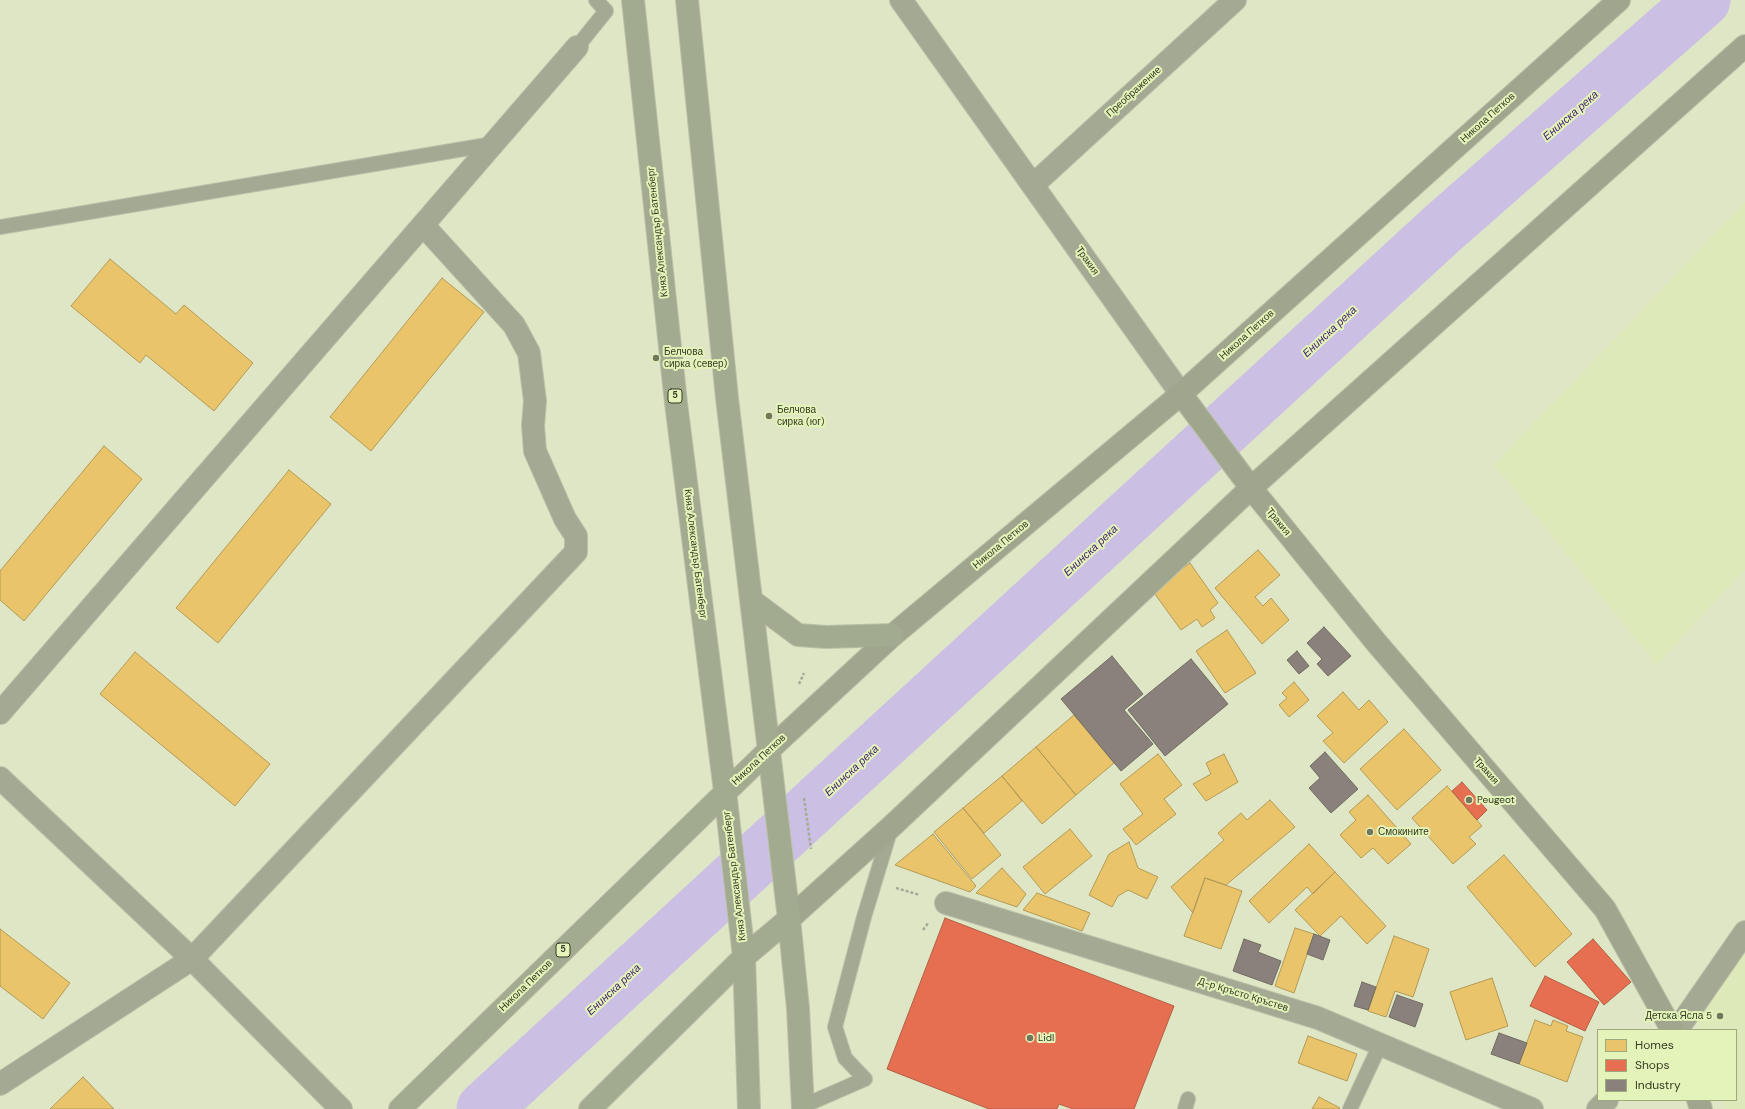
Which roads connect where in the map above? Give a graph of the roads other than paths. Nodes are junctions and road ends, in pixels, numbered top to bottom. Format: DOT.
graph roads {
  1 [pos="596,0"];
  2 [pos="633,0"];
  3 [pos="687,0"];
  4 [pos="901,0"];
  5 [pos="1235,0"];
  6 [pos="1619,0"];
  7 [pos="1745,46"];
  8 [pos="577,47"];
  9 [pos="493,144"];
  10 [pos="1033,185"];
  11 [pos="423,225"];
  12 [pos="0,227"];
  13 [pos="1181,394"];
  14 [pos="1251,488"];
  15 [pos="751,600"];
  16 [pos="893,635"];
  17 [pos="0,713"];
  18 [pos="770,749"];
  19 [pos="0,778"];
  20 [pos="725,791"];
  21 [pos="892,826"];
  22 [pos="946,903"];
  23 [pos="789,919"];
  24 [pos="1745,932"];
  25 [pos="744,957"];
  26 [pos="192,958"];
  27 [pos="1671,1029"];
  28 [pos="1678,1029"];
  29 [pos="1380,1045"];
  30 [pos="0,1084"];
  31 [pos="1606,1101"];
  32 [pos="803,1108"];
  33 [pos="342,1109"];
  34 [pos="400,1109"];
  35 [pos="590,1109"];
  36 [pos="749,1109"];
  37 [pos="1350,1109"];
  38 [pos="1532,1109"];
  39 [pos="1598,1109"];
  1 -- 8 [label="lane"];
  2 -- 20 [label="main road, Княз Александър Батенберг / 5"];
  3 -- 15 [label="main road"];
  4 -- 10 [label="street, Тракия"];
  5 -- 10 [label="street, Преображение"];
  6 -- 13 [label="main road, Никола Петков"];
  7 -- 14 [label="main road"];
  8 -- 9 [label="street"];
  9 -- 11 [label="street"];
  9 -- 12 [label="lane"];
  10 -- 13 [label="street, Тракия"];
  11 -- 17 [label="street"];
  11 -- 26 [label="street"];
  13 -- 14 [label="main road, Тракия"];
  13 -- 16 [label="main road, Никола Петков"];
  14 -- 21 [label="main road"];
  14 -- 27 [label="main road, Тракия"];
  15 -- 16 [label="main road"];
  15 -- 18 [label="main road"];
  16 -- 18 [label="main road, Никола Петков"];
  18 -- 20 [label="main road, Никола Петков"];
  18 -- 23 [label="main road"];
  19 -- 26 [label="street"];
  20 -- 25 [label="main road, Княз Александър Батенберг"];
  20 -- 34 [label="main road, Никола Петков / 5"];
  21 -- 23 [label="main road"];
  21 -- 32 [label="lane"];
  22 -- 29 [label="street, Д-р Кръсто Кръстев"];
  23 -- 25 [label="main road"];
  23 -- 32 [label="main road"];
  24 -- 28 [label="street"];
  25 -- 35 [label="main road"];
  25 -- 36 [label="main road, Княз Александър Батенберг"];
  26 -- 30 [label="street"];
  26 -- 33 [label="street"];
  29 -- 37 [label="lane"];
  29 -- 38 [label="street, Д-р Кръсто Кръстев"];
  31 -- 39 [label="street"];
}
